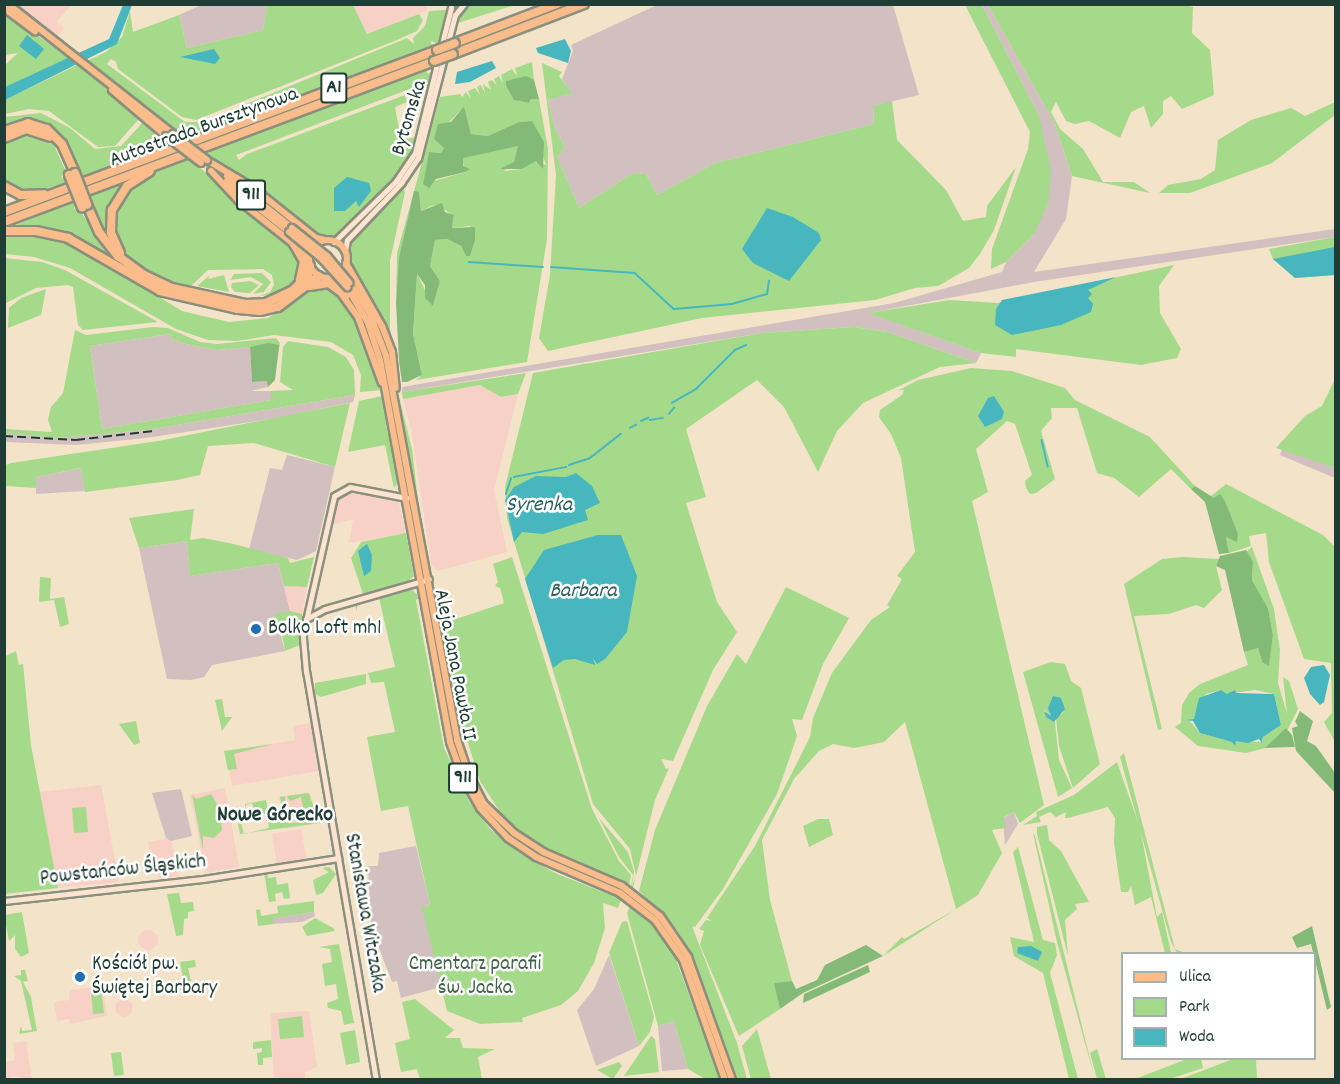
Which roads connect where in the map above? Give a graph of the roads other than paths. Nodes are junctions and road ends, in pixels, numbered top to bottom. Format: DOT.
graph roads {
  1 [pos="8,4"];
  2 [pos="557,4"];
  3 [pos="584,4"];
  4 [pos="450,6"];
  5 [pos="462,6"];
  6 [pos="4,8"];
  7 [pos="56,44"];
  8 [pos="4,131"];
  9 [pos="4,138"];
  10 [pos="173,159"];
  11 [pos="206,162"];
  12 [pos="212,171"];
  13 [pos="72,174"];
  14 [pos="4,186"];
  15 [pos="66,190"];
  16 [pos="4,212"];
  17 [pos="4,222"];
  18 [pos="291,230"];
  19 [pos="4,231"];
  20 [pos="326,240"];
  21 [pos="334,242"];
  22 [pos="294,244"];
  23 [pos="345,251"];
  24 [pos="309,256"];
  25 [pos="346,263"];
  26 [pos="310,266"];
  27 [pos="128,268"];
  28 [pos="319,276"];
  29 [pos="330,278"];
  30 [pos="348,285"];
  31 [pos="303,289"];
  32 [pos="346,296"];
  33 [pos="276,300"];
  34 [pos="387,400"];
  35 [pos="401,428"];
  36 [pos="400,466"];
  37 [pos="389,494"];
  38 [pos="406,498"];
  39 [pos="418,519"];
  40 [pos="429,579"];
  41 [pos="421,581"];
  42 [pos="410,584"];
  43 [pos="424,594"];
  44 [pos="308,600"];
  45 [pos="325,609"];
  46 [pos="304,623"];
  47 [pos="338,858"];
  48 [pos="621,889"];
  49 [pos="4,901"];
  50 [pos="643,904"];
  51 [pos="376,1080"];
  52 [pos="725,1080"];
  53 [pos="732,1080"];
  1 -- 7 [label="main road, 911"];
  2 -- 15 [label="highway, Autostrada Bursztynowa / A1, bridge"];
  3 -- 10 [label="highway, Autostrada Bursztynowa / A1, bridge"];
  4 -- 5 [label="street"];
  4 -- 21 [label="street, Bytomska"];
  5 -- 23 [label="street, Bytomska"];
  6 -- 7 [label="main road, 911"];
  7 -- 11 [label="main road, 911, bridge"];
  8 -- 13 [label="highway"];
  9 -- 13 [label="highway"];
  10 -- 17 [label="highway, Autostrada Bursztynowa / A1"];
  10 -- 27 [label="highway"];
  11 -- 12 [label="main road, 911"];
  11 -- 18 [label="main road, 911"];
  11 -- 20 [label="main road"];
  12 -- 18 [label="main road, 911"];
  12 -- 22 [label="main road"];
  13 -- 27 [label="highway, bridge"];
  14 -- 15 [label="highway"];
  15 -- 16 [label="highway, Autostrada Bursztynowa / A1"];
  18 -- 30 [label="main road, 911, bridge"];
  19 -- 27 [label="highway"];
  20 -- 21 [label="main road"];
  20 -- 24 [label="main road"];
  21 -- 23 [label="main road"];
  22 -- 24 [label="main road"];
  22 -- 33 [label="highway"];
  23 -- 25 [label="main road"];
  24 -- 26 [label="main road"];
  25 -- 29 [label="main road"];
  25 -- 35 [label="main road"];
  26 -- 28 [label="main road"];
  26 -- 33 [label="highway"];
  27 -- 31 [label="highway"];
  27 -- 33 [label="highway"];
  28 -- 29 [label="main road"];
  28 -- 31 [label="highway"];
  29 -- 32 [label="main road"];
  30 -- 34 [label="main road, 911"];
  30 -- 35 [label="main road, 911"];
  31 -- 32 [label="highway"];
  32 -- 34 [label="main road"];
  34 -- 36 [label="main road, 911"];
  35 -- 39 [label="main road, 911"];
  36 -- 37 [label="street"];
  36 -- 38 [label="main road, 911"];
  37 -- 38 [label="street, Stanisława Witczaka"];
  37 -- 44 [label="street, Stanisława Witczaka"];
  38 -- 39 [label="street"];
  38 -- 41 [label="main road, Aleja Jana Pawła II / 911"];
  39 -- 40 [label="main road, Aleja Jana Pawła II / 911"];
  40 -- 41 [label="street"];
  40 -- 48 [label="main road, Aleja Jana Pawła II / 911"];
  41 -- 42 [label="street"];
  41 -- 43 [label="main road, Aleja Jana Pawła II / 911"];
  42 -- 43 [label="street"];
  42 -- 45 [label="street"];
  43 -- 48 [label="main road, Aleja Jana Pawła II / 911"];
  44 -- 45 [label="street"];
  44 -- 46 [label="street, Stanisława Witczaka"];
  45 -- 46 [label="street"];
  46 -- 47 [label="street, Stanisława Witczaka"];
  47 -- 49 [label="street, Powstańców Śląskich"];
  47 -- 51 [label="street, Stanisława Witczaka"];
  48 -- 50 [label="main road, Aleja Jana Pawła II / 911"];
  50 -- 52 [label="main road, Aleja Jana Pawła II / 911"];
  50 -- 53 [label="main road, Aleja Jana Pawła II / 911"];
}
